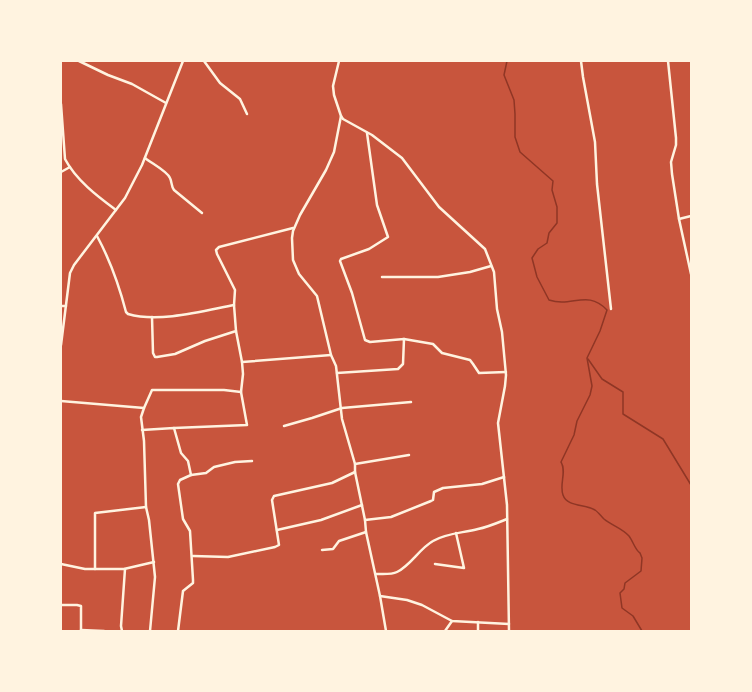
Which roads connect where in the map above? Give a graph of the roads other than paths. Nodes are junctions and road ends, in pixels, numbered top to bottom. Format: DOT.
graph roads {
  1 [pos="79,61"];
  2 [pos="183,61"];
  3 [pos="204,61"];
  4 [pos="339,61"];
  5 [pos="582,61"];
  6 [pos="668,61"];
  7 [pos="166,103"];
  8 [pos="61,104"];
  9 [pos="247,114"];
  10 [pos="341,116"];
  11 [pos="367,132"];
  12 [pos="145,158"];
  13 [pos="70,167"];
  14 [pos="61,172"];
  15 [pos="116,210"];
  16 [pos="202,213"];
  17 [pos="691,216"];
  18 [pos="679,219"];
  19 [pos="294,228"];
  20 [pos="97,236"];
  21 [pos="491,266"];
  22 [pos="691,274"];
  23 [pos="382,277"];
  24 [pos="234,304"];
  25 [pos="61,306"];
  26 [pos="66,306"];
  27 [pos="611,309"];
  28 [pos="152,317"];
  29 [pos="236,331"];
  30 [pos="404,339"];
  31 [pos="61,345"];
  32 [pos="331,355"];
  33 [pos="242,362"];
  34 [pos="506,372"];
  35 [pos="337,373"];
  36 [pos="241,392"];
  37 [pos="61,401"];
  38 [pos="411,402"];
  39 [pos="144,408"];
  40 [pos="342,408"];
  41 [pos="284,426"];
  42 [pos="174,428"];
  43 [pos="142,430"];
  44 [pos="409,455"];
  45 [pos="252,461"];
  46 [pos="355,464"];
  47 [pos="355,472"];
  48 [pos="192,475"];
  49 [pos="504,477"];
  50 [pos="362,505"];
  51 [pos="146,507"];
  52 [pos="507,519"];
  53 [pos="365,520"];
  54 [pos="277,530"];
  55 [pos="366,532"];
  56 [pos="456,533"];
  57 [pos="322,550"];
  58 [pos="192,556"];
  59 [pos="154,562"];
  60 [pos="61,564"];
  61 [pos="435,564"];
  62 [pos="96,569"];
  63 [pos="125,569"];
  64 [pos="376,574"];
  65 [pos="380,596"];
  66 [pos="61,605"];
  67 [pos="452,621"];
  68 [pos="478,622"];
  69 [pos="509,624"];
  70 [pos="81,630"];
  71 [pos="104,631"];
  72 [pos="122,631"];
  73 [pos="150,631"];
  74 [pos="178,631"];
  75 [pos="386,631"];
  76 [pos="445,631"];
  77 [pos="478,631"];
  78 [pos="509,631"];
  1 -- 7 [label="street"];
  2 -- 7 [label="street"];
  3 -- 9 [label="street"];
  4 -- 10 [label="street"];
  5 -- 27 [label="street"];
  6 -- 18 [label="street"];
  7 -- 12 [label="street"];
  8 -- 13 [label="street"];
  10 -- 11 [label="street"];
  10 -- 19 [label="street"];
  11 -- 21 [label="street"];
  11 -- 30 [label="street"];
  12 -- 15 [label="street"];
  12 -- 16 [label="street"];
  13 -- 14 [label="street"];
  13 -- 15 [label="street"];
  15 -- 20 [label="street"];
  17 -- 18 [label="street"];
  18 -- 22 [label="street"];
  19 -- 24 [label="street"];
  19 -- 32 [label="street"];
  20 -- 26 [label="street"];
  20 -- 28 [label="street"];
  21 -- 23 [label="street"];
  21 -- 34 [label="street"];
  24 -- 28 [label="street"];
  24 -- 29 [label="street"];
  25 -- 26 [label="street"];
  26 -- 31 [label="street"];
  28 -- 29 [label="street"];
  29 -- 33 [label="street"];
  30 -- 34 [label="street"];
  30 -- 35 [label="street"];
  32 -- 33 [label="street"];
  32 -- 35 [label="street"];
  33 -- 36 [label="street"];
  34 -- 49 [label="street"];
  35 -- 40 [label="street"];
  36 -- 39 [label="street"];
  36 -- 42 [label="street"];
  37 -- 39 [label="street"];
  38 -- 40 [label="street"];
  39 -- 43 [label="street"];
  40 -- 41 [label="street"];
  40 -- 46 [label="street"];
  42 -- 43 [label="street"];
  42 -- 48 [label="street"];
  43 -- 51 [label="street"];
  44 -- 46 [label="street"];
  45 -- 48 [label="street"];
  46 -- 47 [label="street"];
  47 -- 50 [label="street"];
  47 -- 54 [label="street"];
  48 -- 58 [label="street"];
  49 -- 52 [label="street"];
  49 -- 53 [label="street"];
  50 -- 53 [label="street"];
  50 -- 54 [label="street"];
  51 -- 59 [label="street"];
  51 -- 62 [label="street"];
  52 -- 56 [label="street"];
  52 -- 69 [label="street"];
  53 -- 55 [label="street"];
  54 -- 58 [label="street"];
  55 -- 57 [label="street"];
  55 -- 64 [label="street"];
  56 -- 61 [label="street"];
  56 -- 64 [label="street"];
  58 -- 74 [label="street"];
  59 -- 63 [label="street"];
  59 -- 73 [label="street"];
  60 -- 62 [label="street"];
  62 -- 63 [label="street"];
  63 -- 72 [label="street"];
  64 -- 65 [label="street"];
  65 -- 67 [label="street"];
  65 -- 75 [label="street"];
  66 -- 70 [label="street"];
  67 -- 68 [label="street"];
  67 -- 76 [label="street"];
  68 -- 69 [label="street"];
  68 -- 77 [label="street"];
  69 -- 78 [label="street"];
  70 -- 71 [label="street"];
}
